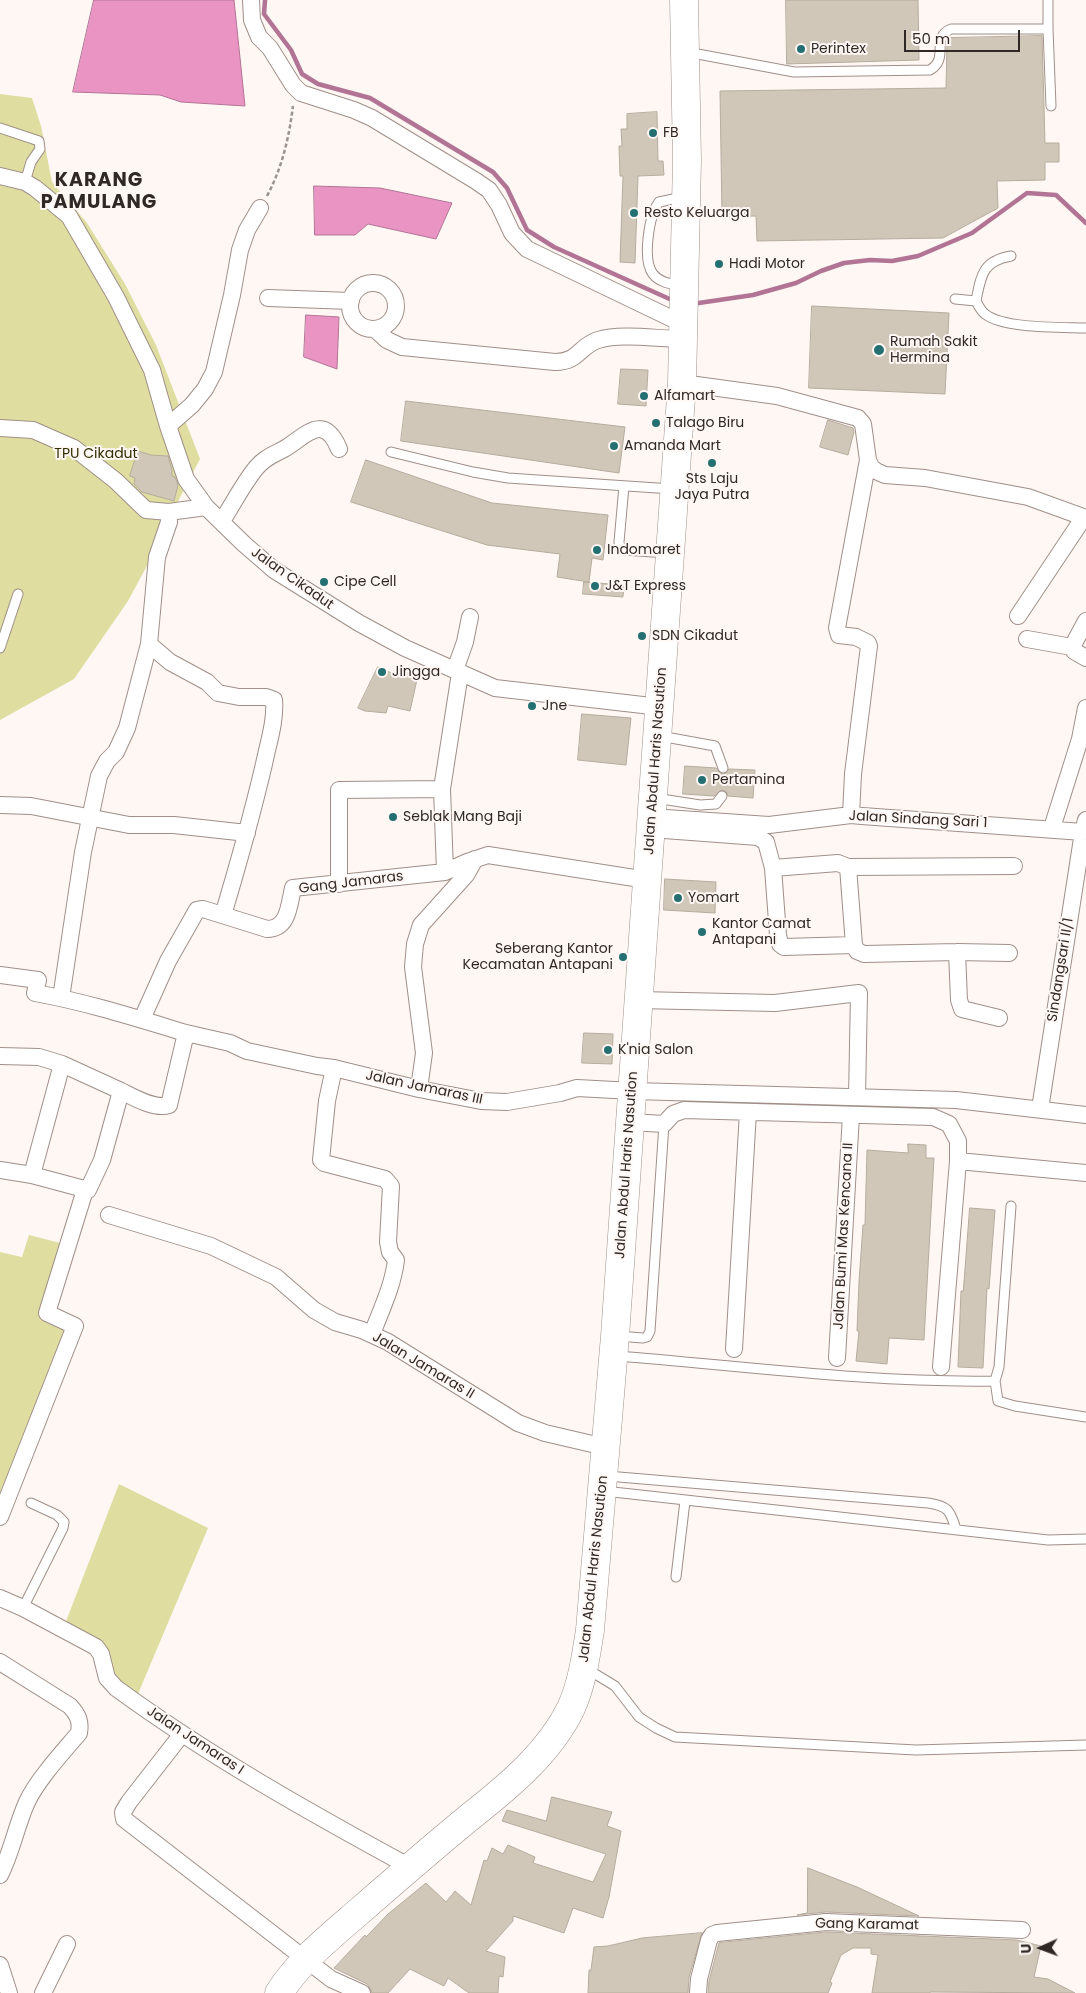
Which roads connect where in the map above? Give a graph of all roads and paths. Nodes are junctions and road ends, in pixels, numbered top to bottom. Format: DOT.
graph roads {
  1 [pos="251,0"];
  2 [pos="684,0"];
  3 [pos="1048,0"];
  4 [pos="1048,29"];
  5 [pos="685,52"];
  6 [pos="286,72"];
  7 [pos="1051,106"];
  8 [pos="0,128"];
  9 [pos="0,176"];
  10 [pos="25,182"];
  11 [pos="687,197"];
  12 [pos="260,208"];
  13 [pos="1011,256"];
  14 [pos="268,298"];
  15 [pos="955,299"];
  16 [pos="351,301"];
  17 [pos="976,301"];
  18 [pos="683,311"];
  19 [pos="1086,328"];
  20 [pos="375,329"];
  21 [pos="682,383"];
  22 [pos="168,426"];
  23 [pos="0,428"];
  24 [pos="339,449"];
  25 [pos="391,452"];
  26 [pos="868,460"];
  27 [pos="624,486"];
  28 [pos="674,489"];
  29 [pos="206,507"];
  30 [pos="169,512"];
  31 [pos="1085,517"];
  32 [pos="222,520"];
  33 [pos="670,553"];
  34 [pos="18,594"];
  35 [pos="1018,616"];
  36 [pos="470,617"];
  37 [pos="1086,621"];
  38 [pos="3,628"];
  39 [pos="1027,639"];
  40 [pos="149,644"];
  41 [pos="1072,647"];
  42 [pos="0,648"];
  43 [pos="1086,658"];
  44 [pos="458,671"];
  45 [pos="660,707"];
  46 [pos="1086,708"];
  47 [pos="658,736"];
  48 [pos="724,768"];
  49 [pos="442,789"];
  50 [pos="722,796"];
  51 [pos="0,805"];
  52 [pos="652,814"];
  53 [pos="851,815"];
  54 [pos="91,817"];
  55 [pos="1084,826"];
  56 [pos="1052,828"];
  57 [pos="247,833"];
  58 [pos="475,859"];
  59 [pos="848,866"];
  60 [pos="1014,866"];
  61 [pos="773,868"];
  62 [pos="446,872"];
  63 [pos="647,880"];
  64 [pos="339,884"];
  65 [pos="223,915"];
  66 [pos="854,944"];
  67 [pos="957,952"];
  68 [pos="1010,953"];
  69 [pos="0,974"];
  70 [pos="61,998"];
  71 [pos="638,1000"];
  72 [pos="999,1018"];
  73 [pos="142,1019"];
  74 [pos="186,1033"];
  75 [pos="0,1056"];
  76 [pos="62,1064"];
  77 [pos="334,1068"];
  78 [pos="419,1090"];
  79 [pos="121,1091"];
  80 [pos="632,1091"];
  81 [pos="857,1097"];
  82 [pos="1040,1109"];
  83 [pos="748,1112"];
  84 [pos="851,1115"];
  85 [pos="1086,1115"];
  86 [pos="630,1122"];
  87 [pos="664,1124"];
  88 [pos="958,1162"];
  89 [pos="0,1170"];
  90 [pos="1086,1173"];
  91 [pos="32,1175"];
  92 [pos="85,1190"];
  93 [pos="1011,1206"];
  94 [pos="110,1215"];
  95 [pos="372,1334"];
  96 [pos="614,1346"];
  97 [pos="734,1349"];
  98 [pos="837,1358"];
  99 [pos="941,1367"];
  100 [pos="995,1381"];
  101 [pos="1086,1416"];
  102 [pos="605,1447"];
  103 [pos="602,1483"];
  104 [pos="684,1501"];
  105 [pos="31,1503"];
  106 [pos="0,1517"];
  107 [pos="956,1529"];
  108 [pos="1086,1539"];
  109 [pos="676,1577"];
  110 [pos="0,1598"];
  111 [pos="23,1608"];
  112 [pos="0,1662"];
  113 [pos="584,1667"];
  114 [pos="182,1734"];
  115 [pos="1086,1745"];
  116 [pos="410,1867"];
  117 [pos="0,1875"];
  118 [pos="1022,1930"];
  119 [pos="67,1944"];
  120 [pos="305,1958"];
  121 [pos="0,1965"];
  122 [pos="9,1993"];
  123 [pos="43,1993"];
  124 [pos="278,1993"];
  125 [pos="362,1993"];
  126 [pos="698,1993"];
  1 -- 6 [label="street"];
  2 -- 5 [label="highway, Jalan Abdul Haris Nasution"];
  3 -- 4 [label="lane"];
  4 -- 5 [label="lane"];
  4 -- 7 [label="lane"];
  5 -- 11 [label="highway, Jalan Abdul Haris Nasution"];
  6 -- 12 [label="path"];
  6 -- 18 [label="street"];
  8 -- 10 [label="lane"];
  9 -- 10 [label="street, Jalan Cikadut"];
  10 -- 22 [label="street, Jalan Cikadut"];
  11 -- 18 [label="highway, Jalan Abdul Haris Nasution"];
  11 -- 18 [label="lane"];
  12 -- 22 [label="street"];
  13 -- 17 [label="lane"];
  14 -- 16 [label="street"];
  15 -- 17 [label="lane"];
  16 -- 20 [label="street"];
  16 -- 20 [label="street"];
  17 -- 19 [label="lane"];
  18 -- 20 [label="street"];
  18 -- 21 [label="highway, Jalan Abdul Haris Nasution"];
  21 -- 26 [label="street"];
  21 -- 28 [label="highway, Jalan Abdul Haris Nasution"];
  22 -- 29 [label="street, Jalan Cikadut"];
  23 -- 30 [label="street"];
  24 -- 32 [label="street"];
  25 -- 27 [label="lane"];
  26 -- 31 [label="street"];
  26 -- 53 [label="street"];
  27 -- 28 [label="lane"];
  27 -- 33 [label="lane"];
  28 -- 33 [label="highway, Jalan Abdul Haris Nasution"];
  29 -- 30 [label="street"];
  29 -- 32 [label="street, Jalan Cikadut"];
  30 -- 40 [label="street"];
  31 -- 35 [label="street"];
  32 -- 44 [label="street, Jalan Cikadut"];
  33 -- 45 [label="highway, Jalan Abdul Haris Nasution"];
  34 -- 38 [label="lane"];
  36 -- 44 [label="street"];
  37 -- 41 [label="street"];
  38 -- 42 [label="lane"];
  39 -- 41 [label="street"];
  40 -- 54 [label="street"];
  40 -- 57 [label="street"];
  41 -- 43 [label="street"];
  44 -- 45 [label="street, Jalan Cikadut"];
  44 -- 49 [label="street"];
  45 -- 47 [label="highway, Jalan Abdul Haris Nasution"];
  46 -- 56 [label="street"];
  47 -- 48 [label="lane"];
  47 -- 52 [label="highway, Jalan Abdul Haris Nasution"];
  49 -- 62 [label="street"];
  49 -- 64 [label="street"];
  50 -- 52 [label="lane"];
  51 -- 54 [label="street"];
  52 -- 53 [label="street, Jalan Sindang Sari 1"];
  52 -- 61 [label="street"];
  52 -- 63 [label="highway, Jalan Abdul Haris Nasution"];
  53 -- 56 [label="street, Jalan Sindang Sari 1"];
  54 -- 57 [label="street"];
  54 -- 70 [label="street"];
  55 -- 56 [label="street, Jalan Sindang Sari 1"];
  55 -- 82 [label="street, Sindangsari II/1"];
  57 -- 65 [label="street"];
  58 -- 62 [label="street, Gang Jamaras"];
  58 -- 63 [label="street, Gang Jamaras"];
  58 -- 78 [label="street"];
  59 -- 60 [label="street"];
  59 -- 61 [label="street"];
  59 -- 66 [label="street"];
  61 -- 66 [label="street"];
  62 -- 64 [label="street, Gang Jamaras"];
  63 -- 71 [label="highway, Jalan Abdul Haris Nasution"];
  64 -- 65 [label="street, Gang Jamaras"];
  65 -- 73 [label="street, Gang Jamaras"];
  66 -- 67 [label="street"];
  67 -- 68 [label="street"];
  67 -- 72 [label="street"];
  69 -- 70 [label="street"];
  70 -- 73 [label="street"];
  71 -- 80 [label="highway, Jalan Abdul Haris Nasution"];
  71 -- 81 [label="street"];
  73 -- 74 [label="street"];
  74 -- 77 [label="street, Jalan Jamaras III"];
  74 -- 79 [label="street"];
  75 -- 76 [label="street"];
  76 -- 79 [label="street"];
  76 -- 91 [label="street"];
  77 -- 78 [label="street, Jalan Jamaras III"];
  77 -- 95 [label="street"];
  78 -- 80 [label="street, Jalan Jamaras III"];
  79 -- 92 [label="street"];
  80 -- 81 [label="street, Jalan Jamaras III"];
  80 -- 86 [label="highway, Jalan Abdul Haris Nasution"];
  81 -- 82 [label="street, Jalan Jamaras III"];
  82 -- 85 [label="street, Jalan Jamaras III"];
  83 -- 84 [label="street"];
  83 -- 87 [label="street"];
  83 -- 97 [label="street"];
  84 -- 88 [label="street"];
  84 -- 98 [label="street, Jalan Bumi Mas Kencana II"];
  86 -- 87 [label="street"];
  86 -- 96 [label="highway, Jalan Abdul Haris Nasution"];
  87 -- 96 [label="lane"];
  88 -- 90 [label="street"];
  88 -- 99 [label="street"];
  89 -- 91 [label="street"];
  91 -- 92 [label="street"];
  92 -- 106 [label="street"];
  93 -- 100 [label="lane"];
  94 -- 95 [label="street, Jalan Jamaras II"];
  95 -- 102 [label="street, Jalan Jamaras II"];
  96 -- 100 [label="lane"];
  96 -- 102 [label="highway, Jalan Abdul Haris Nasution"];
  100 -- 101 [label="lane"];
  102 -- 103 [label="highway, Jalan Abdul Haris Nasution"];
  103 -- 104 [label="lane"];
  103 -- 107 [label="lane"];
  103 -- 113 [label="highway, Jalan Abdul Haris Nasution"];
  104 -- 107 [label="lane"];
  104 -- 109 [label="lane"];
  105 -- 111 [label="lane"];
  107 -- 108 [label="lane"];
  110 -- 111 [label="street, Jalan Jamaras I"];
  111 -- 114 [label="street, Jalan Jamaras I"];
  112 -- 117 [label="street"];
  113 -- 115 [label="lane"];
  113 -- 116 [label="highway, Jalan Abdul Haris Nasution"];
  114 -- 116 [label="street, Jalan Jamaras I"];
  114 -- 120 [label="street"];
  116 -- 120 [label="highway, Jalan Abdul Haris Nasution"];
  118 -- 126 [label="street, Gang Karamat"];
  119 -- 123 [label="street"];
  120 -- 124 [label="highway, Jalan Abdul Haris Nasution"];
  120 -- 125 [label="street"];
  121 -- 122 [label="street"];
}
